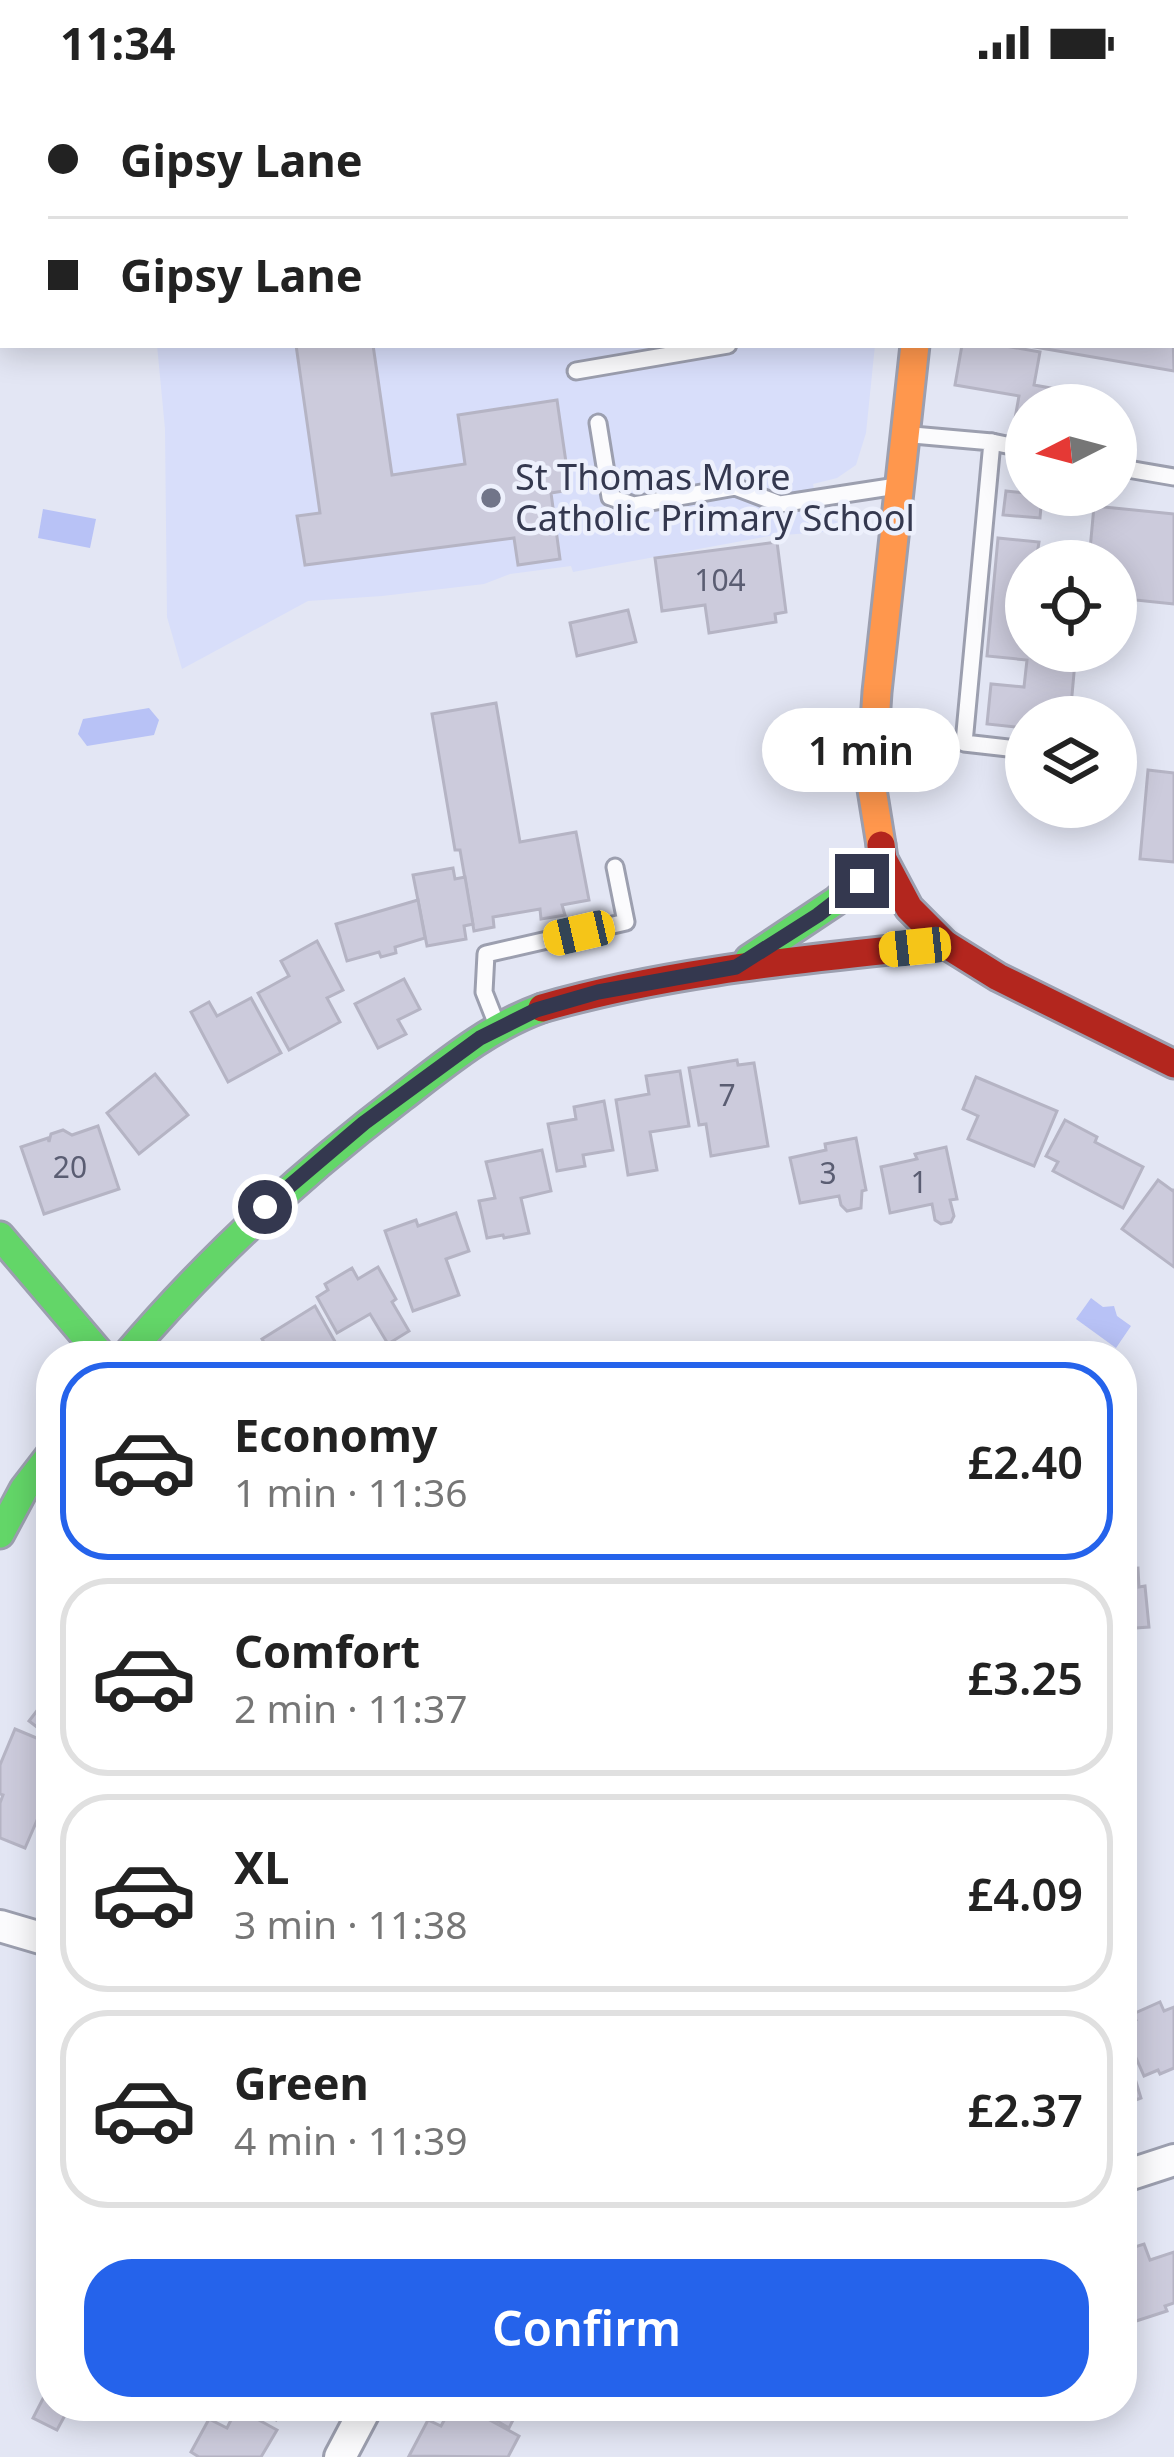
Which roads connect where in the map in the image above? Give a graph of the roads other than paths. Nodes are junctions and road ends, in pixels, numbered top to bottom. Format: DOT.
graph roads {
  1 [pos="710,348"];
  2 [pos="914,348"];
  3 [pos="576,371"];
  4 [pos="598,423"];
  5 [pos="906,434"];
  6 [pos="992,442"];
  7 [pos="1005,445"];
  8 [pos="1137,471"];
  9 [pos="1174,477"];
  10 [pos="900,486"];
  11 [pos="1005,748"];
  12 [pos="883,859"];
  13 [pos="615,867"];
  14 [pos="945,944"];
  15 [pos="736,967"];
  16 [pos="499,1028"];
  17 [pos="1174,1064"];
  18 [pos="0,1236"];
  19 [pos="89,1341"];
  20 [pos="138,1341"];
  21 [pos="36,1473"];
  22 [pos="0,1534"];
  23 [pos="0,1926"];
  24 [pos="36,1937"];
  25 [pos="1174,2160"];
  26 [pos="1137,2172"];
  27 [pos="360,2421"];
  28 [pos="340,2457"];
  1 -- 3 [label="lane"];
  2 -- 5 [label="main road"];
  4 -- 10 [label="lane"];
  5 -- 6 [label="lane"];
  5 -- 10 [label="main road"];
  6 -- 7 [label="lane"];
  6 -- 11 [label="lane"];
  8 -- 9 [label="lane"];
  10 -- 12 [label="main road"];
  12 -- 14 [label="main road"];
  12 -- 15 [label="main road"];
  13 -- 16 [label="lane"];
  14 -- 15 [label="main road"];
  14 -- 17 [label="main road"];
  15 -- 16 [label="main road"];
  16 -- 20 [label="main road"];
  18 -- 19 [label="main road"];
  21 -- 22 [label="main road"];
  23 -- 24 [label="street"];
  25 -- 26 [label="street"];
  27 -- 28 [label="street"];
}
